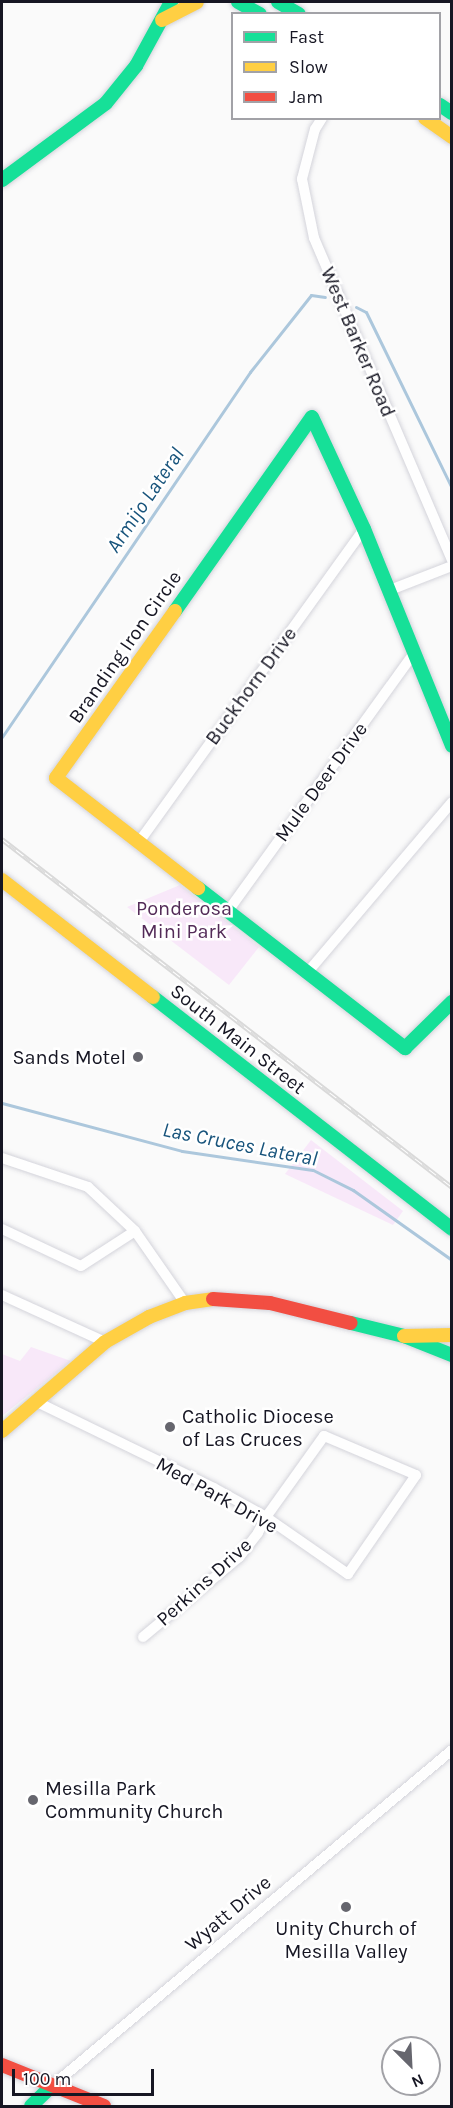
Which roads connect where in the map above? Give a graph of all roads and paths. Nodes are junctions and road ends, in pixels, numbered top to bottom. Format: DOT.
graph roads {
  1 [pos="171,2"];
  2 [pos="197,2"];
  3 [pos="238,2"];
  4 [pos="279,2"];
  5 [pos="256,12"];
  6 [pos="296,12"];
  7 [pos="162,21"];
  8 [pos="321,120"];
  9 [pos="428,120"];
  10 [pos="452,137"];
  11 [pos="2,180"];
  12 [pos="364,529"];
  13 [pos="448,540"];
  14 [pos="452,560"];
  15 [pos="452,566"];
  16 [pos="390,590"];
  17 [pos="414,653"];
  18 [pos="452,746"];
  19 [pos="452,801"];
  20 [pos="139,842"];
  21 [pos="2,880"];
  22 [pos="228,911"];
  23 [pos="307,973"];
  24 [pos="452,1002"];
  25 [pos="2,1158"];
  26 [pos="2,1229"];
  27 [pos="452,1229"];
  28 [pos="135,1231"];
  29 [pos="2,1295"];
  30 [pos="185,1303"];
  31 [pos="452,1335"];
  32 [pos="404,1336"];
  33 [pos="105,1342"];
  34 [pos="452,1355"];
  35 [pos="39,1403"];
  36 [pos="2,1431"];
  37 [pos="416,1475"];
  38 [pos="266,1517"];
  39 [pos="143,1637"];
  40 [pos="452,1750"];
  41 [pos="2,2065"];
  42 [pos="52,2086"];
  43 [pos="31,2106"];
  44 [pos="104,2106"];
  1 -- 7 [label="street"];
  2 -- 7 [label="street"];
  3 -- 5 [label="street"];
  4 -- 6 [label="street"];
  7 -- 11 [label="street"];
  8 -- 13 [label="street, West Barker Road"];
  9 -- 10 [label="street"];
  12 -- 16 [label="street, Branding Iron Circle"];
  12 -- 20 [label="street, Buckhorn Drive"];
  12 -- 20 [label="street, Branding Iron Circle"];
  13 -- 14 [label="street, West Barker Road"];
  15 -- 16 [label="street"];
  16 -- 17 [label="street, Branding Iron Circle"];
  17 -- 18 [label="street, Branding Iron Circle"];
  17 -- 22 [label="street, Mule Deer Drive"];
  19 -- 23 [label="street"];
  20 -- 22 [label="street, Branding Iron Circle"];
  21 -- 27 [label="street, South Main Street"];
  22 -- 23 [label="street, Branding Iron Circle"];
  23 -- 24 [label="street, Branding Iron Circle"];
  25 -- 28 [label="street"];
  26 -- 28 [label="street"];
  28 -- 30 [label="street"];
  29 -- 33 [label="street"];
  30 -- 32 [label="street"];
  30 -- 33 [label="street"];
  31 -- 32 [label="street"];
  32 -- 34 [label="street"];
  33 -- 35 [label="street"];
  35 -- 36 [label="street"];
  35 -- 38 [label="street, Med Park Drive"];
  37 -- 38 [label="street, Perkins Drive"];
  37 -- 38 [label="street, Med Park Drive"];
  38 -- 39 [label="street, Perkins Drive"];
  40 -- 42 [label="street, Wyatt Drive"];
  41 -- 42 [label="street"];
  42 -- 43 [label="street, Wyatt Drive"];
  42 -- 44 [label="street"];
}
